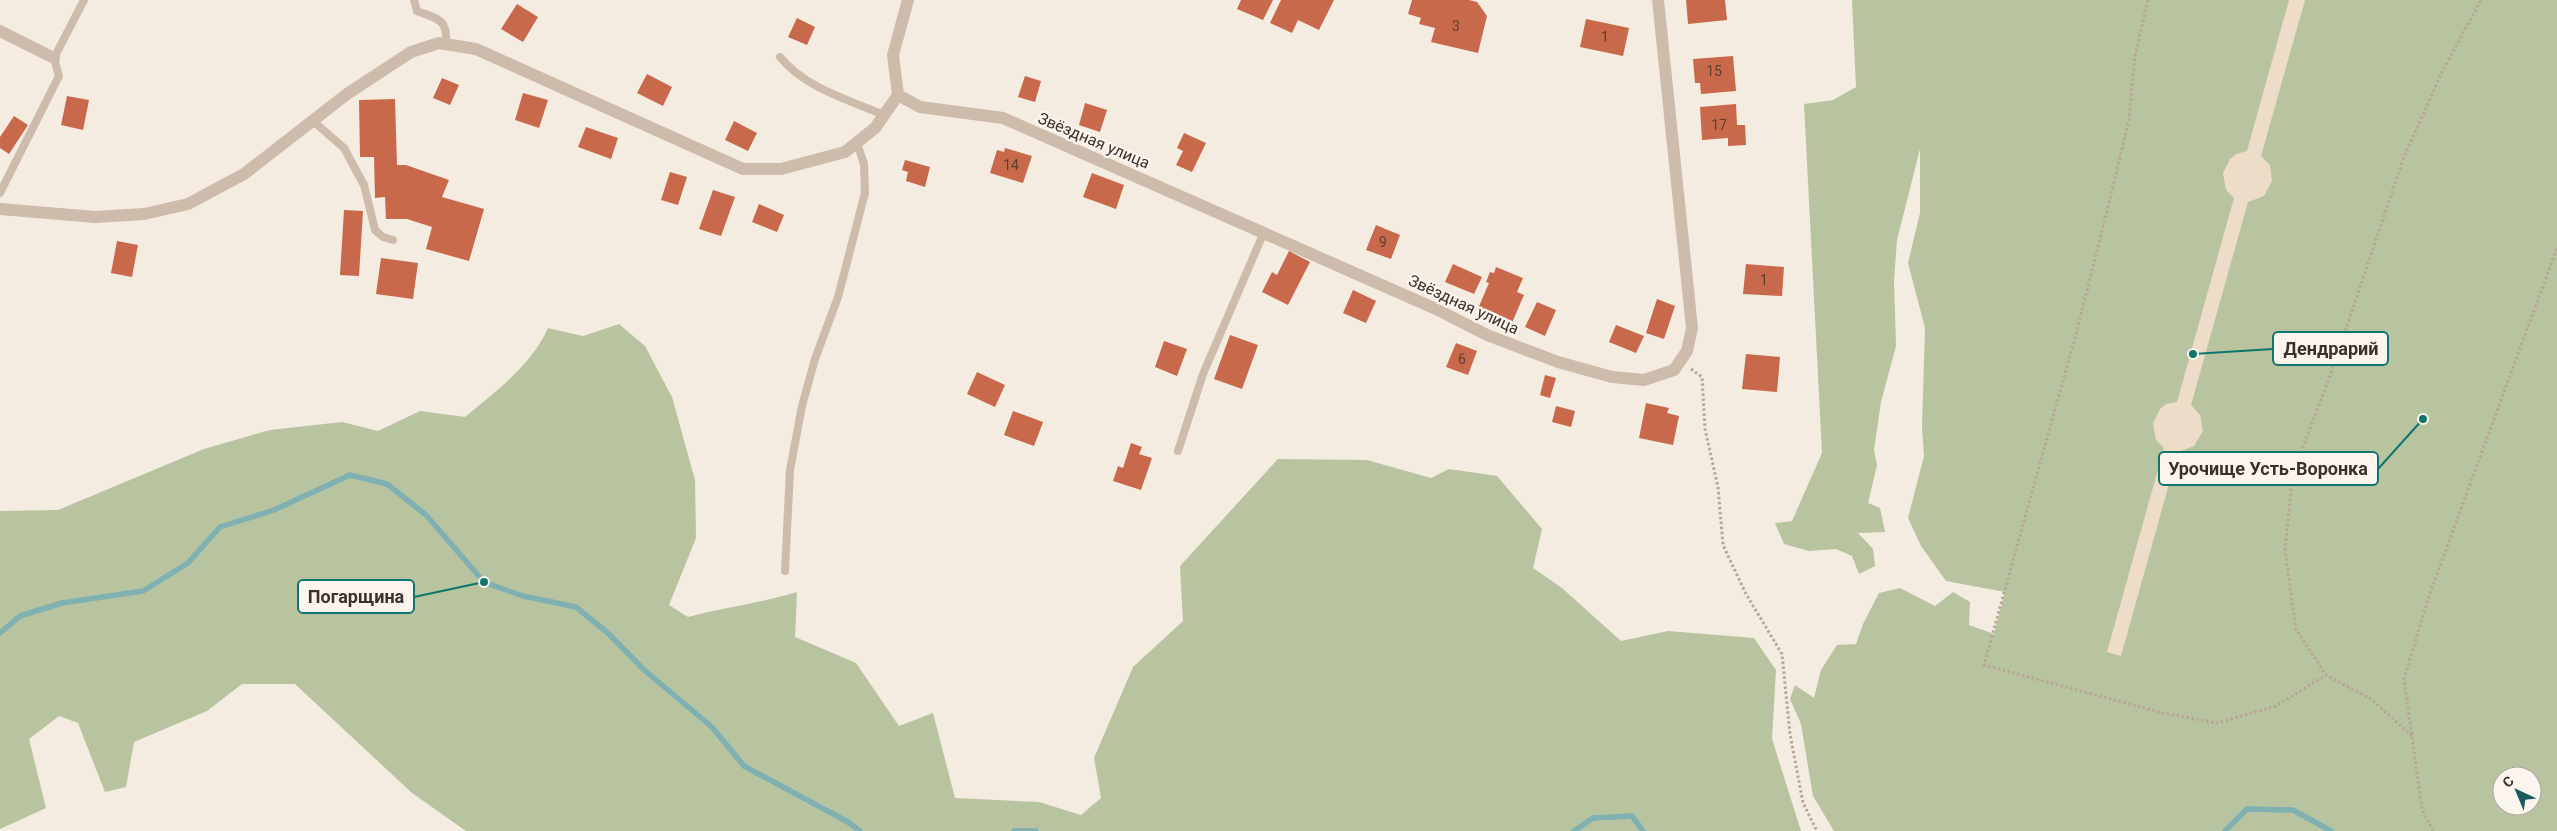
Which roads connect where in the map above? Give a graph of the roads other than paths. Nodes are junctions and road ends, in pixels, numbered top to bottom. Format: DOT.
graph roads {
  1 [pos="84,0"];
  2 [pos="414,0"];
  3 [pos="908,0"];
  4 [pos="1658,0"];
  5 [pos="0,31"];
  6 [pos="446,44"];
  7 [pos="54,58"];
  8 [pos="780,58"];
  9 [pos="898,95"];
  10 [pos="884,115"];
  11 [pos="313,121"];
  12 [pos="856,143"];
  13 [pos="0,193"];
  14 [pos="0,208"];
  15 [pos="1264,232"];
  16 [pos="393,240"];
  17 [pos="1178,451"];
  18 [pos="785,571"];
  1 -- 7 [label="lane"];
  2 -- 6 [label="lane"];
  3 -- 9 [label="street"];
  4 -- 15 [label="street, Звёздная улица"];
  5 -- 7 [label="street"];
  6 -- 11 [label="street"];
  6 -- 12 [label="street"];
  7 -- 13 [label="lane"];
  8 -- 10 [label="lane"];
  9 -- 10 [label="street"];
  9 -- 15 [label="street, Звёздная улица"];
  10 -- 12 [label="street"];
  11 -- 14 [label="street"];
  11 -- 16 [label="lane"];
  12 -- 18 [label="lane"];
  15 -- 17 [label="lane"];
}
